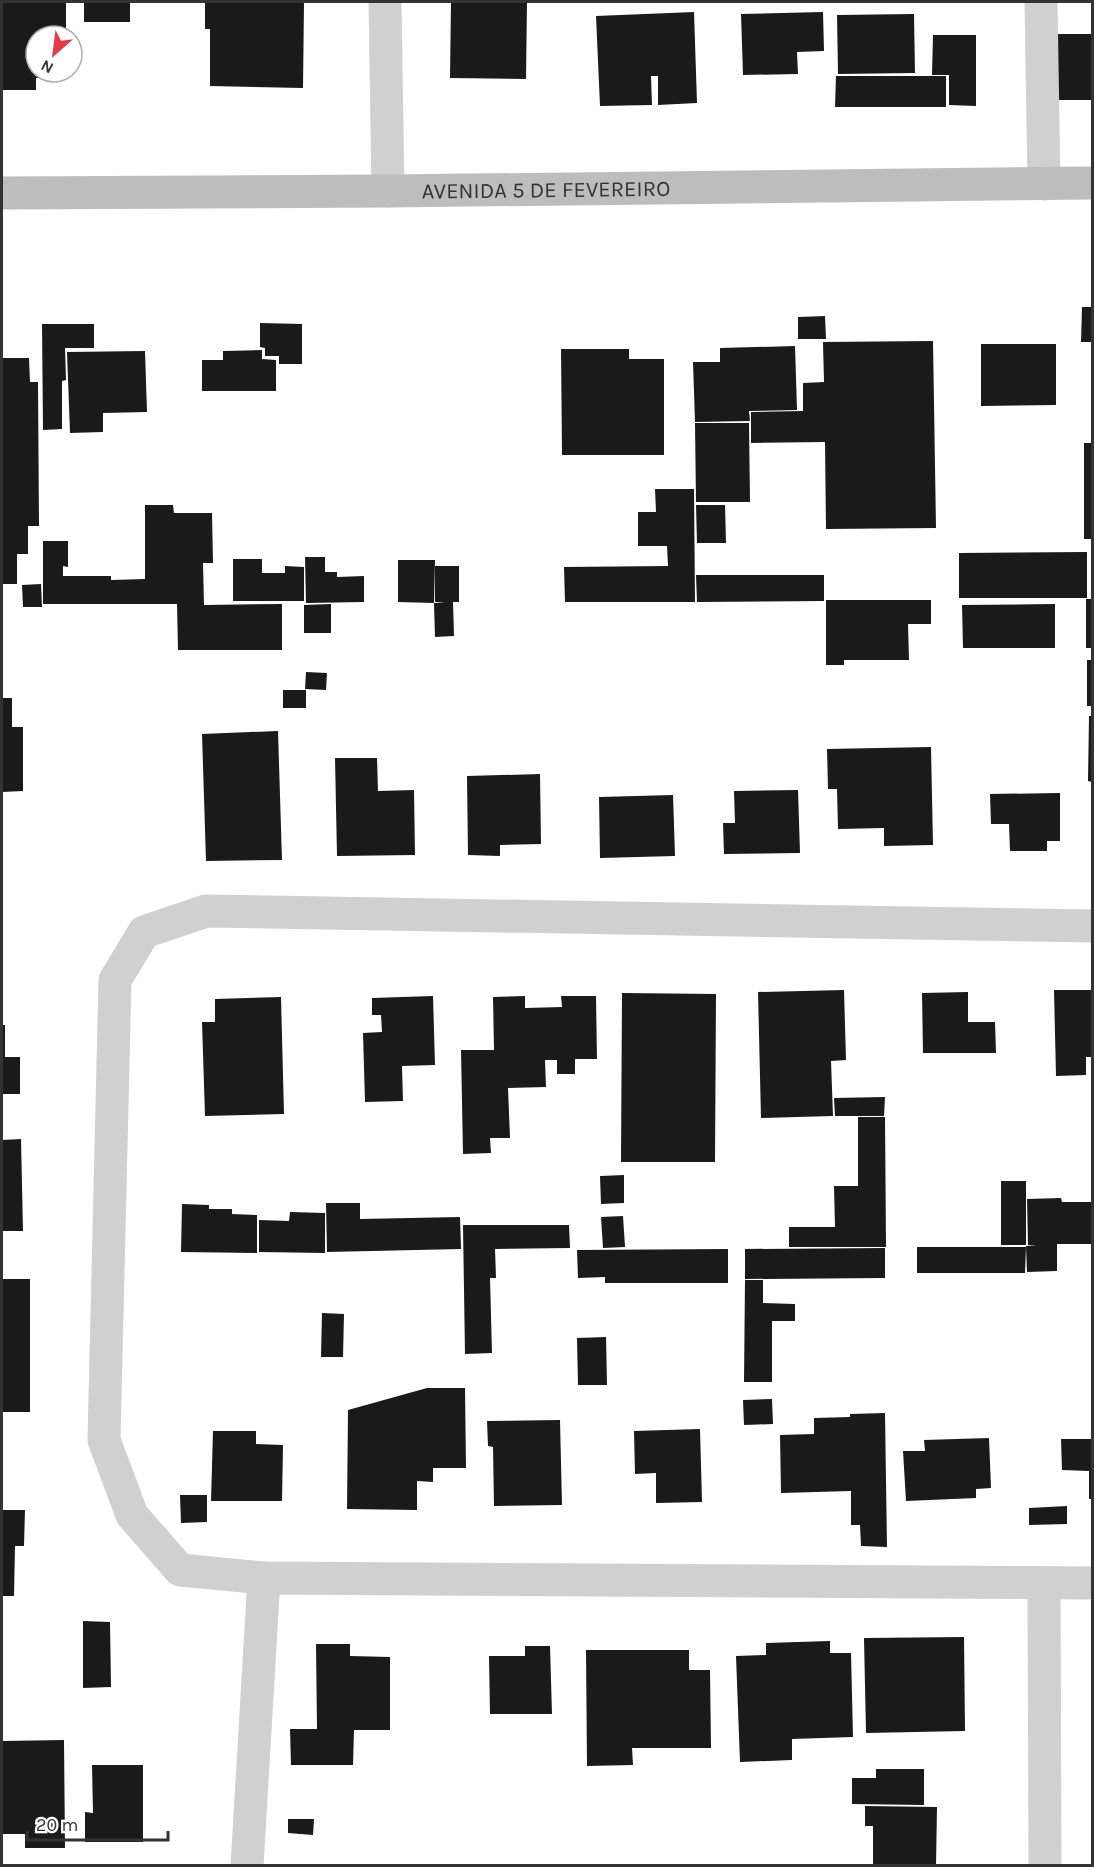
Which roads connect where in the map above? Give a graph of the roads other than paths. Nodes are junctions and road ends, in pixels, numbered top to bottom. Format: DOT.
graph roads {
  1 [pos="385,2"];
  2 [pos="1041,2"];
  3 [pos="1092,183"];
  4 [pos="1044,184"];
  5 [pos="388,191"];
  6 [pos="2,193"];
  7 [pos="1092,926"];
  8 [pos="264,1578"];
  9 [pos="1092,1583"];
  10 [pos="1044,1584"];
  11 [pos="247,1866"];
  12 [pos="1045,1866"];
  1 -- 5 [label="street"];
  2 -- 4 [label="street"];
  3 -- 4 [label="street, AVENIDA 5 DE FEVEREIRO"];
  4 -- 5 [label="street, AVENIDA 5 DE FEVEREIRO"];
  5 -- 6 [label="street, AVENIDA 5 DE FEVEREIRO"];
  7 -- 8 [label="street"];
  8 -- 10 [label="street"];
  8 -- 11 [label="street"];
  9 -- 10 [label="street"];
  10 -- 12 [label="street"];
}
